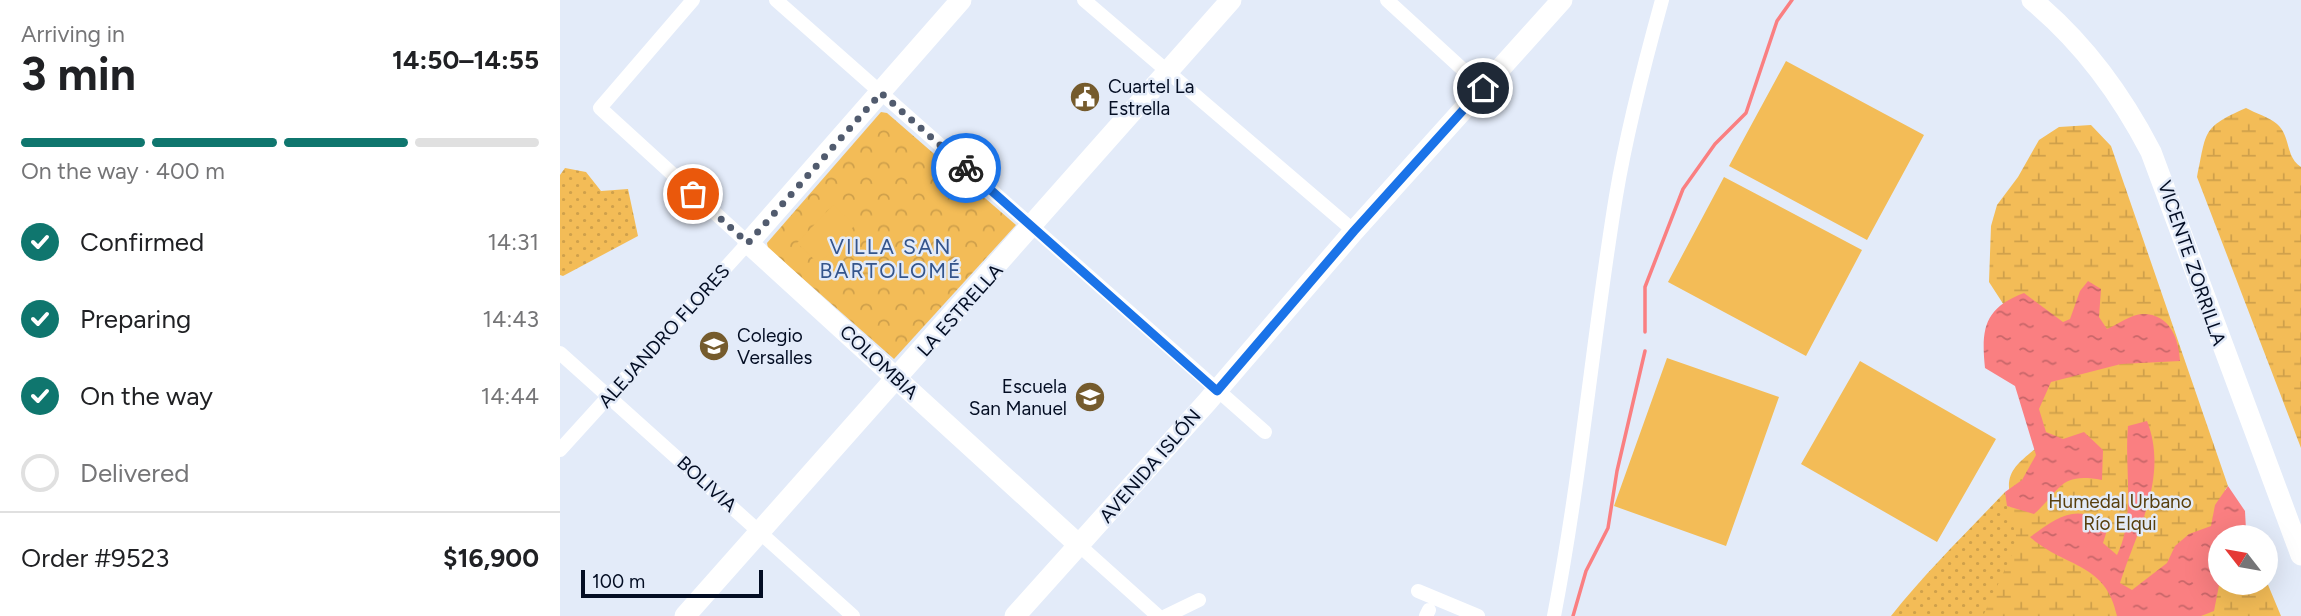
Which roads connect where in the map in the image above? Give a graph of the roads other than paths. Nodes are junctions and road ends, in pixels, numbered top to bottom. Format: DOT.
graph roads {
  1 [pos="693,0"];
  2 [pos="776,0"];
  3 [pos="961,0"];
  4 [pos="1084,0"];
  5 [pos="1231,0"];
  6 [pos="1387,0"];
  7 [pos="1562,0"];
  8 [pos="1662,0"];
  9 [pos="2032,0"];
  10 [pos="1167,73"];
  11 [pos="1483,88"];
  12 [pos="881,93"];
  13 [pos="1032,227"];
  14 [pos="1354,231"];
  15 [pos="748,243"];
  16 [pos="560,352"];
  17 [pos="898,379"];
  18 [pos="1217,391"];
  19 [pos="608,396"];
  20 [pos="1265,432"];
  21 [pos="560,450"];
  22 [pos="762,533"];
  23 [pos="1080,546"];
  24 [pos="2301,555"];
  25 [pos="1418,591"];
  26 [pos="1199,600"];
  27 [pos="685,616"];
  28 [pos="853,616"];
  29 [pos="1015,616"];
  30 [pos="1158,616"];
  31 [pos="1166,616"];
  32 [pos="1478,616"];
  33 [pos="1554,616"];
  1 -- 15 [label="street, COLOMBIA"];
  2 -- 12 [label="street"];
  3 -- 12 [label="street, ALEJANDRO FLORES"];
  4 -- 10 [label="street"];
  5 -- 10 [label="street, LA ESTRELLA"];
  6 -- 11 [label="street"];
  7 -- 11 [label="street, AVENIDA ISLÓN"];
  8 -- 33 [label="street"];
  9 -- 24 [label="street, VICENTE ZORRILLA"];
  10 -- 13 [label="street, LA ESTRELLA"];
  10 -- 14 [label="street"];
  11 -- 14 [label="street, AVENIDA ISLÓN"];
  12 -- 13 [label="street"];
  12 -- 15 [label="street, ALEJANDRO FLORES"];
  13 -- 17 [label="street, LA ESTRELLA"];
  13 -- 18 [label="street"];
  14 -- 18 [label="street, AVENIDA ISLÓN"];
  15 -- 17 [label="street, COLOMBIA"];
  15 -- 19 [label="street, ALEJANDRO FLORES"];
  16 -- 19 [label="street, BOLIVIA"];
  17 -- 22 [label="street, LA ESTRELLA"];
  17 -- 23 [label="street, COLOMBIA"];
  18 -- 20 [label="street"];
  18 -- 23 [label="street, AVENIDA ISLÓN"];
  19 -- 21 [label="street, ALEJANDRO FLORES"];
  19 -- 22 [label="street, BOLIVIA"];
  22 -- 27 [label="street, LA ESTRELLA"];
  22 -- 28 [label="street, BOLIVIA"];
  23 -- 29 [label="street, AVENIDA ISLÓN"];
  23 -- 30 [label="street, COLOMBIA"];
  25 -- 32 [label="street"];
  26 -- 31 [label="street"];
}
